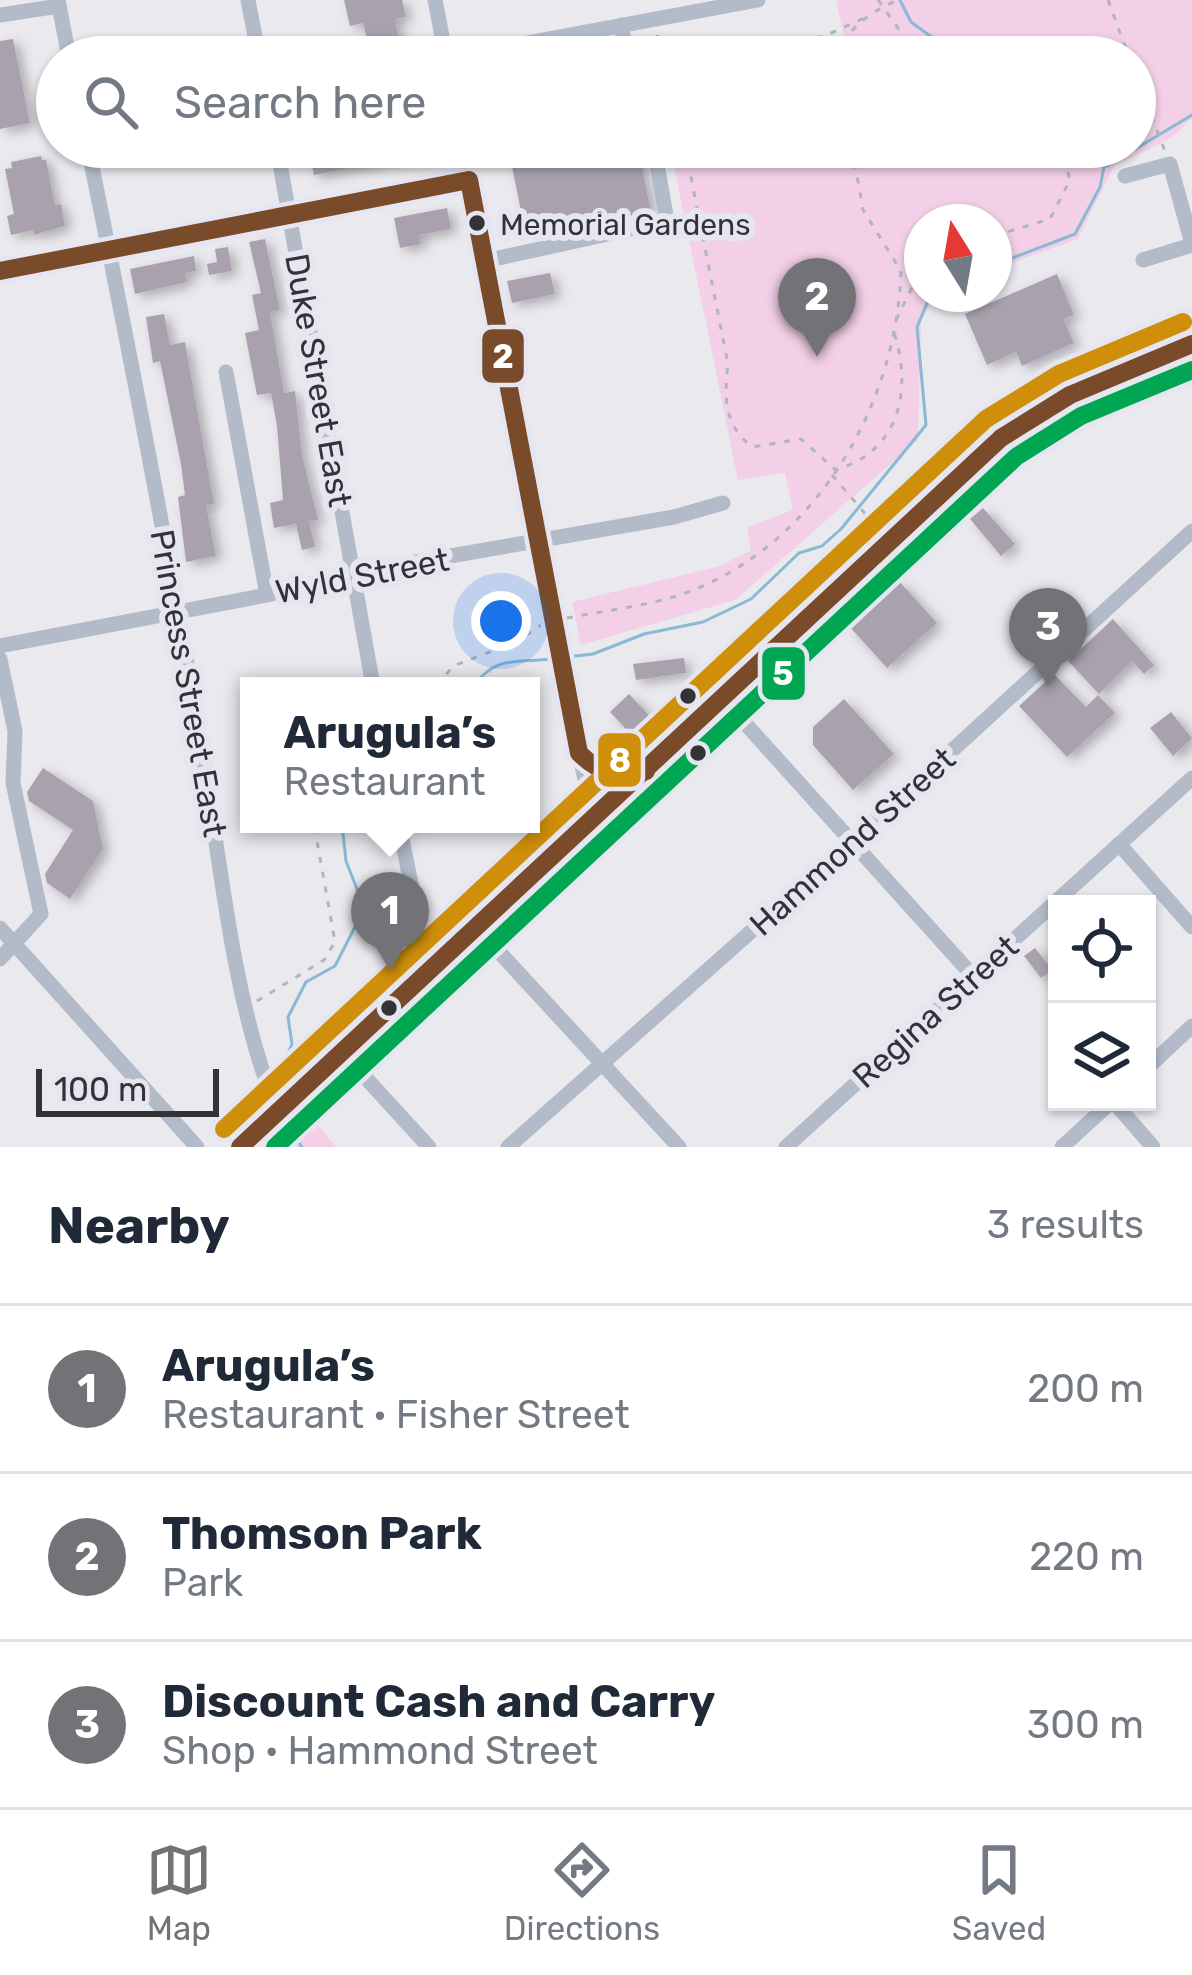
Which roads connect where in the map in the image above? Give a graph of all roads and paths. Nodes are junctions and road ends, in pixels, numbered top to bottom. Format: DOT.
graph roads {
  1 [pos="248,0"];
  2 [pos="435,0"];
  3 [pos="758,0"];
  4 [pos="881,0"];
  5 [pos="1108,0"];
  6 [pos="896,1"];
  7 [pos="58,3"];
  8 [pos="880,8"];
  9 [pos="0,15"];
  10 [pos="866,17"];
  11 [pos="654,19"];
  12 [pos="621,25"];
  13 [pos="65,36"];
  14 [pos="255,36"];
  15 [pos="444,36"];
  16 [pos="562,36"];
  17 [pos="623,36"];
  18 [pos="658,36"];
  19 [pos="825,36"];
  20 [pos="850,36"];
  21 [pos="903,36"];
  22 [pos="1121,36"];
  23 [pos="1156,129"];
  24 [pos="1161,140"];
  25 [pos="92,168"];
  26 [pos="281,168"];
  27 [pos="467,168"];
  28 [pos="659,168"];
  29 [pos="689,168"];
  30 [pos="855,168"];
  31 [pos="1066,168"];
  32 [pos="1155,168"];
  33 [pos="1156,168"];
  34 [pos="1125,176"];
  35 [pos="470,180"];
  36 [pos="290,216"];
  37 [pos="573,225"];
  38 [pos="1012,231"];
  39 [pos="587,239"];
  40 [pos="1192,245"];
  41 [pos="109,250"];
  42 [pos="1143,260"];
  43 [pos="485,262"];
  44 [pos="0,271"];
  45 [pos="904,305"];
  46 [pos="893,328"];
  47 [pos="1192,348"];
  48 [pos="226,372"];
  49 [pos="834,473"];
  50 [pos="723,503"];
  51 [pos="868,516"];
  52 [pos="1192,531"];
  53 [pos="540,542"];
  54 [pos="352,573"];
  55 [pos="267,595"];
  56 [pos="178,610"];
  57 [pos="555,621"];
  58 [pos="0,646"];
  59 [pos="0,659"];
  60 [pos="371,677"];
  61 [pos="444,677"];
  62 [pos="724,700"];
  63 [pos="579,753"];
  64 [pos="646,771"];
  65 [pos="1192,778"];
  66 [pos="603,809"];
  67 [pos="316,833"];
  68 [pos="402,833"];
  69 [pos="852,842"];
  70 [pos="1119,844"];
  71 [pos="1192,927"];
  72 [pos="0,928"];
  73 [pos="477,928"];
  74 [pos="15,944"];
  75 [pos="0,959"];
  76 [pos="429,973"];
  77 [pos="973,976"];
  78 [pos="246,1009"];
  79 [pos="1192,1026"];
  80 [pos="343,1053"];
  81 [pos="1156,1060"];
  82 [pos="602,1064"];
  83 [pos="288,1102"];
  84 [pos="1102,1111"];
  85 [pos="1120,1111"];
  86 [pos="197,1147"];
  87 [pos="240,1147"];
  88 [pos="429,1147"];
  89 [pos="508,1147"];
  90 [pos="680,1147"];
  91 [pos="785,1147"];
  92 [pos="1062,1147"];
  93 [pos="1153,1147"];
  1 -- 14 [label="street"];
  2 -- 15 [label="street"];
  3 -- 11 [label="street"];
  4 -- 8 [label="path"];
  5 -- 22 [label="path"];
  6 -- 8 [label="path"];
  7 -- 9 [label="street"];
  7 -- 13 [label="street"];
  8 -- 10 [label="path"];
  8 -- 21 [label="path"];
  10 -- 19 [label="path"];
  10 -- 20 [label="path"];
  11 -- 12 [label="street"];
  11 -- 18 [label="path"];
  12 -- 16 [label="street"];
  12 -- 17 [label="street"];
  23 -- 24 [label="path"];
  25 -- 41 [label="street, Princess Street East"];
  26 -- 36 [label="street, Duke Street East"];
  27 -- 35 [label="street"];
  28 -- 39 [label="street"];
  29 -- 49 [label="path"];
  30 -- 46 [label="path"];
  31 -- 38 [label="path"];
  32 -- 34 [label="street"];
  33 -- 40 [label="street"];
  35 -- 36 [label="street"];
  35 -- 43 [label="street"];
  36 -- 41 [label="street"];
  36 -- 54 [label="street, Duke Street East"];
  37 -- 39 [label="street"];
  39 -- 43 [label="street"];
  40 -- 42 [label="street"];
  41 -- 44 [label="street"];
  41 -- 56 [label="street, Princess Street East"];
  43 -- 53 [label="street"];
  45 -- 46 [label="path"];
  46 -- 49 [label="path"];
  46 -- 49 [label="path"];
  47 -- 62 [label="main road"];
  48 -- 55 [label="street"];
  49 -- 51 [label="path"];
  49 -- 57 [label="path"];
  50 -- 53 [label="street, Wyld Street"];
  52 -- 69 [label="street, Hammond Street"];
  53 -- 54 [label="street, Wyld Street"];
  53 -- 57 [label="street"];
  54 -- 55 [label="street, Wyld Street"];
  54 -- 60 [label="street, Duke Street East"];
  55 -- 56 [label="street, Wyld Street"];
  56 -- 58 [label="street, Wyld Street"];
  56 -- 78 [label="street, Princess Street East"];
  57 -- 61 [label="path"];
  57 -- 63 [label="street"];
  59 -- 74 [label="street"];
  62 -- 64 [label="main road"];
  62 -- 69 [label="street"];
  63 -- 64 [label="main road"];
  63 -- 66 [label="street"];
  64 -- 66 [label="main road"];
  65 -- 70 [label="street, Regina Street"];
  66 -- 73 [label="main road"];
  67 -- 78 [label="path"];
  68 -- 76 [label="street"];
  69 -- 77 [label="street"];
  69 -- 82 [label="street, Hammond Street"];
  70 -- 71 [label="street"];
  70 -- 77 [label="street, Regina Street"];
  72 -- 74 [label="street"];
  73 -- 76 [label="main road"];
  73 -- 82 [label="street"];
  74 -- 75 [label="street"];
  74 -- 86 [label="street"];
  76 -- 80 [label="main road"];
  77 -- 91 [label="street, Regina Street"];
  78 -- 83 [label="street, Princess Street East"];
  79 -- 81 [label="street"];
  80 -- 83 [label="main road"];
  80 -- 88 [label="street"];
  82 -- 89 [label="street, Hammond Street"];
  82 -- 90 [label="street"];
  83 -- 87 [label="main road"];
  84 -- 92 [label="street"];
  85 -- 93 [label="street"];
}
